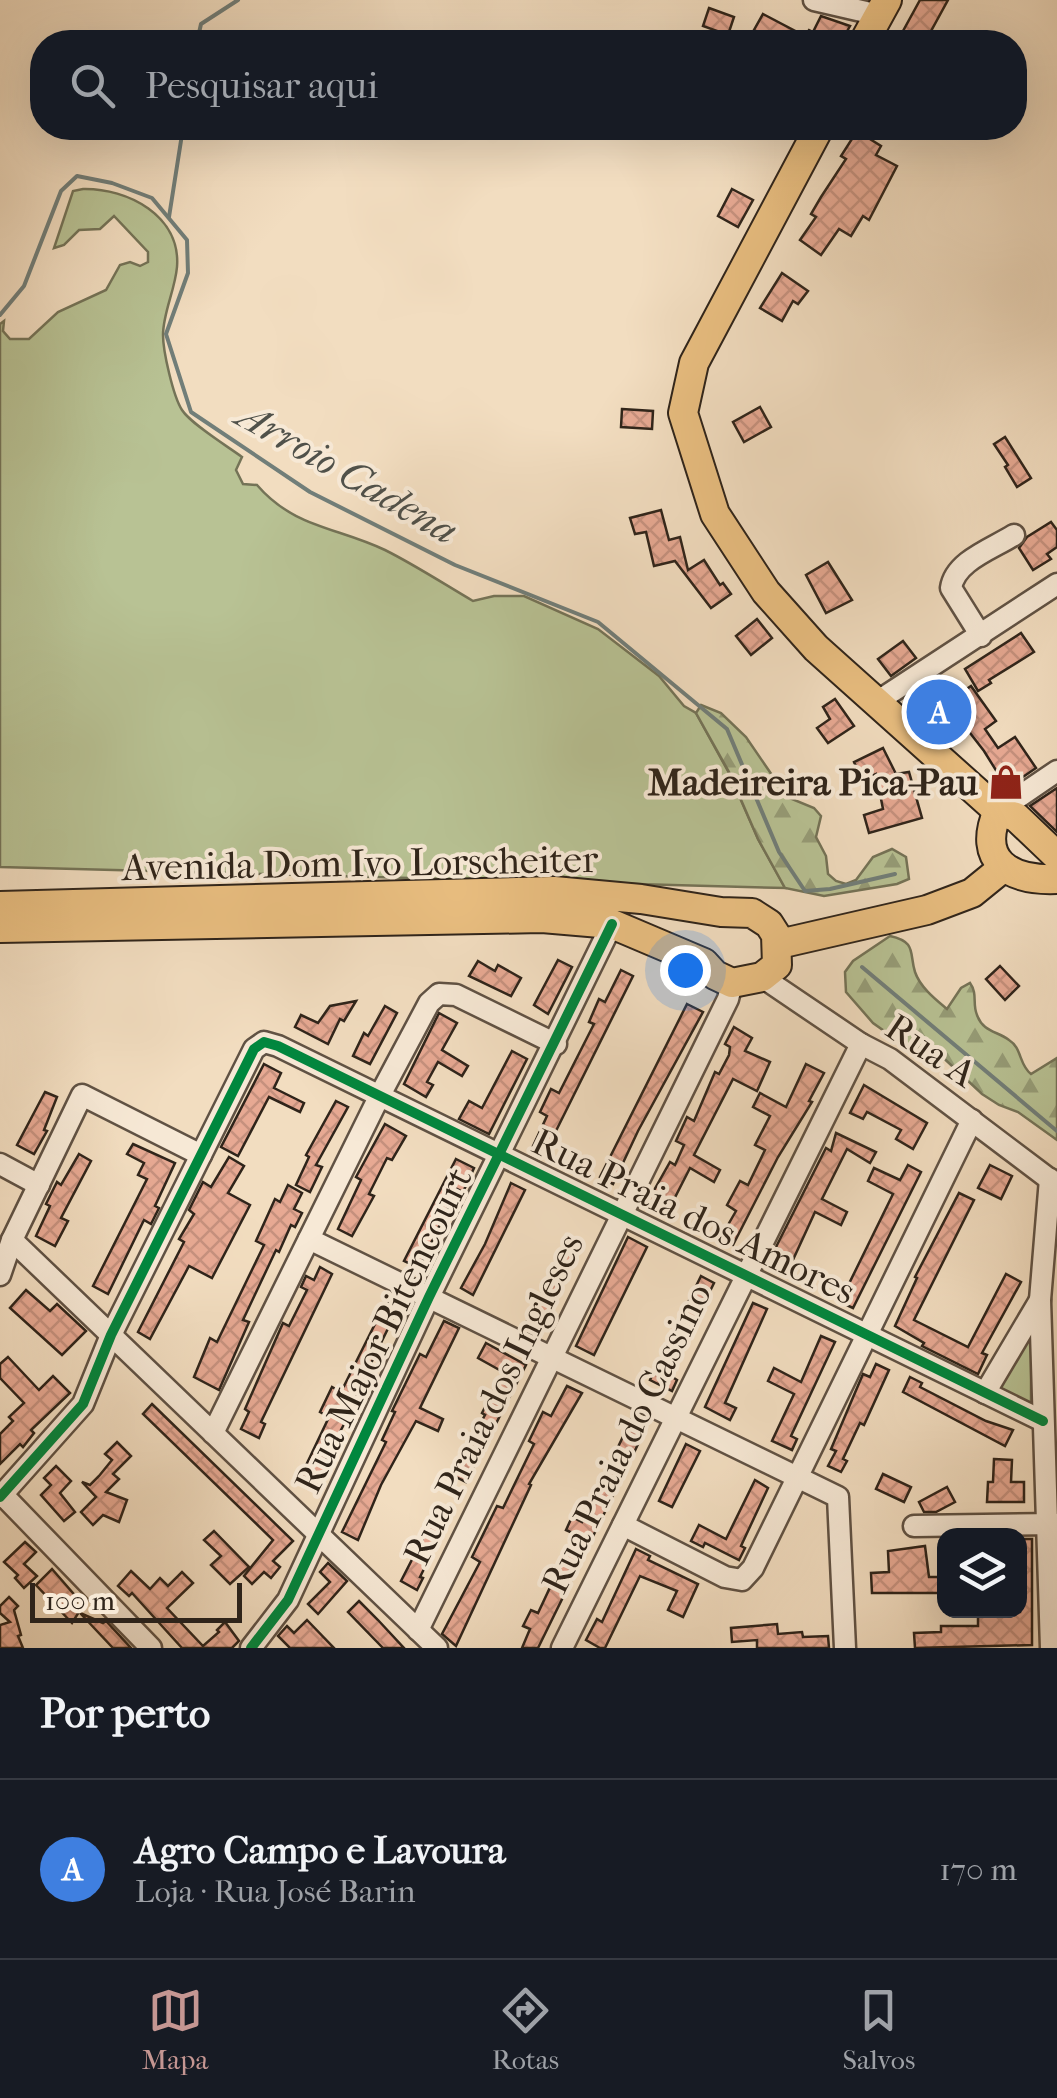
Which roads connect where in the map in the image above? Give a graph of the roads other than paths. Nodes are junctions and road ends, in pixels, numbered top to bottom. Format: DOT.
graph roads {
  1 [pos="814,0"];
  2 [pos="883,7"];
  3 [pos="871,30"];
  4 [pos="813,140"];
  5 [pos="1014,536"];
  6 [pos="1057,584"];
  7 [pos="981,636"];
  8 [pos="875,703"];
  9 [pos="1057,771"];
  10 [pos="998,811"];
  11 [pos="1057,856"];
  12 [pos="1004,867"];
  13 [pos="1057,879"];
  14 [pos="0,906"];
  15 [pos="720,912"];
  16 [pos="612,924"];
  17 [pos="0,928"];
  18 [pos="779,944"];
  19 [pos="704,963"];
  20 [pos="762,977"];
  21 [pos="732,983"];
  22 [pos="556,1044"];
  23 [pos="861,1044"];
  24 [pos="380,1096"];
  25 [pos="972,1120"];
  26 [pos="500,1154"];
  27 [pos="201,1155"];
  28 [pos="0,1164"];
  29 [pos="1053,1182"];
  30 [pos="39,1185"];
  31 [pos="622,1214"];
  32 [pos="309,1239"];
  33 [pos="12,1240"];
  34 [pos="0,1275"];
  35 [pos="746,1275"];
  36 [pos="429,1297"];
  37 [pos="1040,1300"];
  38 [pos="111,1335"];
  39 [pos="867,1335"];
  40 [pos="552,1357"];
  41 [pos="985,1392"];
  42 [pos="676,1417"];
  43 [pos="1043,1421"];
  44 [pos="214,1433"];
  45 [pos="798,1477"];
  46 [pos="1,1494"];
  47 [pos="623,1524"];
  48 [pos="1052,1524"];
  49 [pos="914,1526"];
  50 [pos="318,1534"];
  51 [pos="418,1630"];
  52 [pos="152,1648"];
  53 [pos="251,1648"];
  54 [pos="437,1648"];
  55 [pos="562,1648"];
  56 [pos="845,1648"];
  57 [pos="1051,1648"];
  1 -- 2 [label="street"];
  2 -- 3 [label="main road"];
  4 -- 8 [label="main road"];
  5 -- 7 [label="street"];
  6 -- 7 [label="street"];
  7 -- 8 [label="street"];
  8 -- 10 [label="main road"];
  9 -- 10 [label="street"];
  10 -- 11 [label="main road"];
  10 -- 12 [label="main road"];
  12 -- 13 [label="main road"];
  12 -- 18 [label="main road"];
  14 -- 15 [label="main road, Avenida Dom Ivo Lorscheiter"];
  15 -- 18 [label="main road, Avenida Dom Ivo Lorscheiter"];
  15 -- 19 [label="main road"];
  16 -- 17 [label="main road, Avenida Dom Ivo Lorscheiter"];
  16 -- 19 [label="main road, Avenida Dom Ivo Lorscheiter"];
  16 -- 22 [label="street, Rua Major Bitencourt"];
  18 -- 20 [label="main road"];
  19 -- 21 [label="main road, Avenida Dom Ivo Lorscheiter"];
  20 -- 21 [label="main road"];
  20 -- 23 [label="street, Rua A"];
  21 -- 31 [label="street, Rua Praia dos Ingleses"];
  22 -- 24 [label="street"];
  22 -- 26 [label="street, Rua Major Bitencourt"];
  23 -- 25 [label="street, Rua A"];
  23 -- 35 [label="street, Rua Praia do Cassino"];
  24 -- 26 [label="street, Rua Praia dos Amores"];
  24 -- 27 [label="street, Rua Praia dos Amores"];
  24 -- 32 [label="street"];
  25 -- 29 [label="street, Rua A"];
  25 -- 39 [label="street"];
  26 -- 31 [label="street, Rua Praia dos Amores"];
  26 -- 36 [label="street, Rua Major Bitencourt"];
  27 -- 30 [label="street"];
  27 -- 38 [label="street"];
  28 -- 30 [label="street"];
  29 -- 37 [label="street"];
  30 -- 33 [label="street"];
  31 -- 35 [label="street, Rua Praia dos Amores"];
  31 -- 40 [label="street, Rua Praia dos Ingleses"];
  32 -- 36 [label="street"];
  32 -- 44 [label="street"];
  33 -- 34 [label="street"];
  33 -- 38 [label="street"];
  35 -- 39 [label="street, Rua Praia dos Amores"];
  35 -- 42 [label="street, Rua Praia do Cassino"];
  36 -- 40 [label="street"];
  36 -- 50 [label="street, Rua Major Bitencourt"];
  37 -- 41 [label="street"];
  37 -- 43 [label="street"];
  38 -- 44 [label="street"];
  38 -- 46 [label="street"];
  39 -- 41 [label="street, Rua Praia dos Amores"];
  39 -- 45 [label="street"];
  40 -- 42 [label="street"];
  40 -- 51 [label="street, Rua Praia dos Ingleses"];
  41 -- 43 [label="street, Rua Praia dos Amores"];
  42 -- 45 [label="street"];
  42 -- 47 [label="street, Rua Praia do Cassino"];
  43 -- 48 [label="street"];
  44 -- 50 [label="street"];
  45 -- 47 [label="street"];
  45 -- 56 [label="street"];
  46 -- 52 [label="street"];
  47 -- 55 [label="street, Rua Praia do Cassino"];
  48 -- 49 [label="street"];
  48 -- 57 [label="street"];
  50 -- 51 [label="street"];
  50 -- 53 [label="street, Rua Major Bitencourt"];
  51 -- 54 [label="street"];
}
